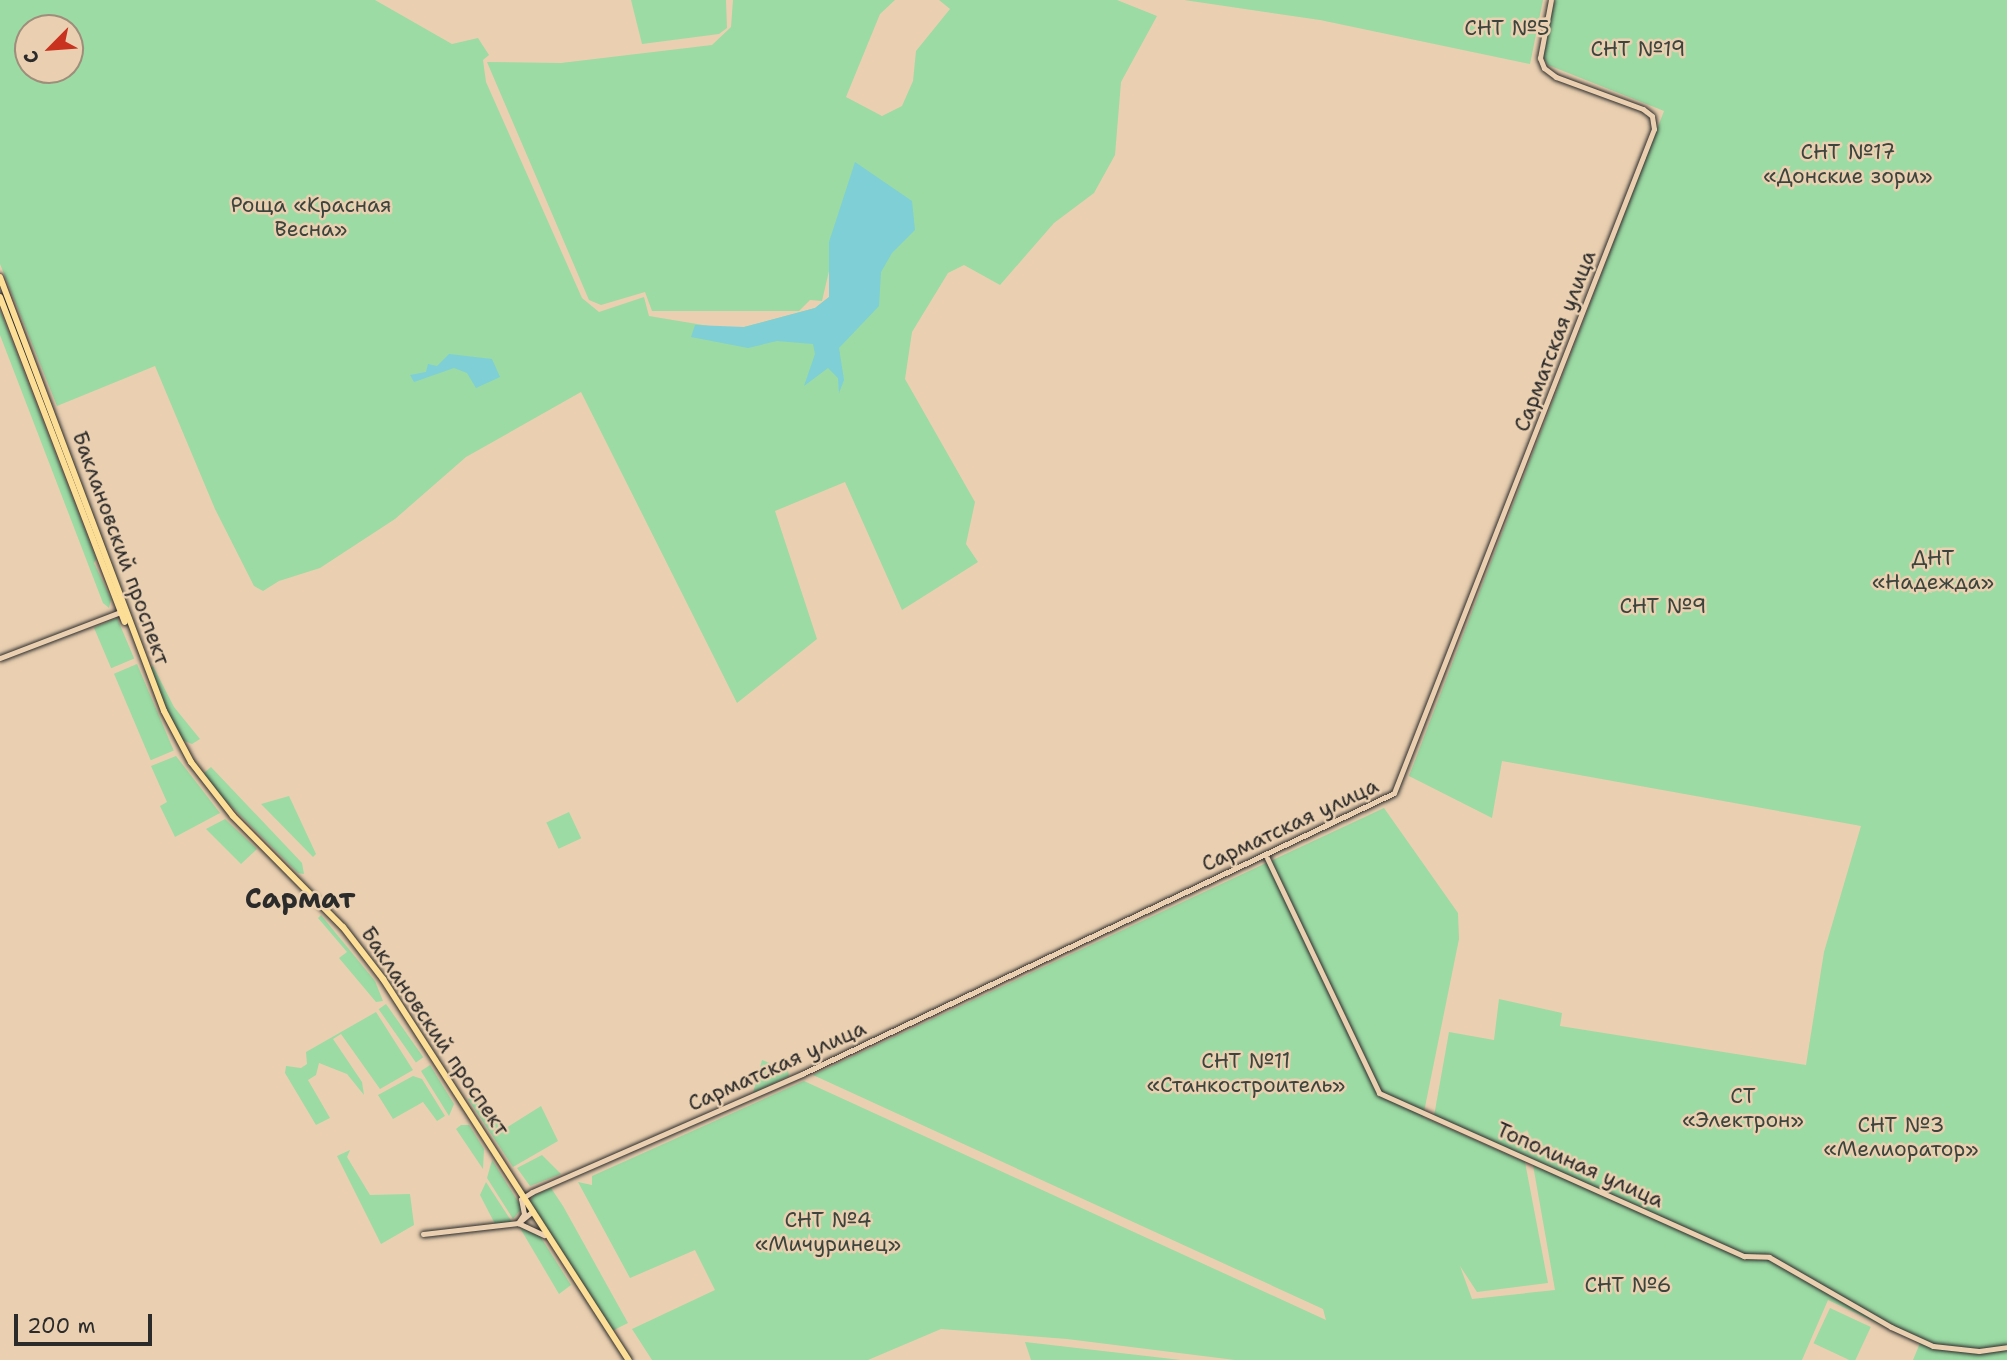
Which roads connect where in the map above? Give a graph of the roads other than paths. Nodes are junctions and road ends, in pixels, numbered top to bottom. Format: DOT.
graph roads {
  1 [pos="1551,0"];
  2 [pos="0,277"];
  3 [pos="0,298"];
  4 [pos="123,611"];
  5 [pos="0,658"];
  6 [pos="1266,858"];
  7 [pos="522,1198"];
  8 [pos="532,1213"];
  9 [pos="518,1223"];
  10 [pos="423,1234"];
  11 [pos="544,1235"];
  12 [pos="2007,1347"];
  13 [pos="627,1360"];
  1 -- 7 [label="main road, Сарматская улица"];
  2 -- 4 [label="main road, Баклановский проспект"];
  3 -- 4 [label="main road, Баклановский проспект"];
  4 -- 5 [label="main road"];
  4 -- 7 [label="main road, Баклановский проспект"];
  6 -- 12 [label="main road, Тополиная улица"];
  7 -- 8 [label="main road, Баклановский проспект"];
  7 -- 9 [label="main road"];
  8 -- 9 [label="main road"];
  8 -- 11 [label="main road, Баклановский проспект"];
  8 -- 13 [label="main road, Баклановский проспект"];
  9 -- 10 [label="main road"];
  9 -- 11 [label="main road"];
  11 -- 13 [label="main road, Баклановский проспект"];
}
